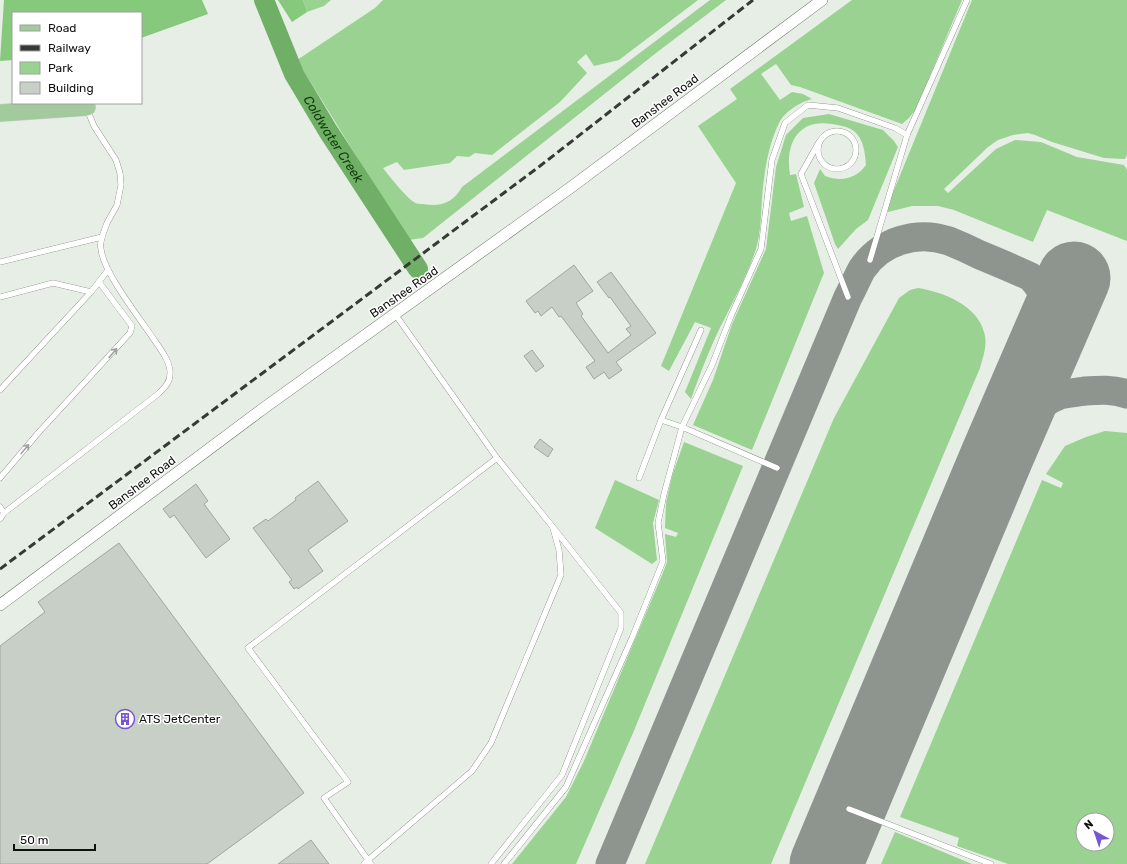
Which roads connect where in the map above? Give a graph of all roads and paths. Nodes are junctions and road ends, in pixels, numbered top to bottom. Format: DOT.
graph roads {
  1 [pos="822,0"];
  2 [pos="967,0"];
  3 [pos="87,107"];
  4 [pos="0,113"];
  5 [pos="907,135"];
  6 [pos="819,142"];
  7 [pos="102,237"];
  8 [pos="870,260"];
  9 [pos="0,262"];
  10 [pos="108,270"];
  11 [pos="99,282"];
  12 [pos="91,292"];
  13 [pos="0,297"];
  14 [pos="848,297"];
  15 [pos="395,314"];
  16 [pos="701,330"];
  17 [pos="0,390"];
  18 [pos="661,420"];
  19 [pos="682,427"];
  20 [pos="497,458"];
  21 [pos="777,468"];
  22 [pos="0,478"];
  23 [pos="639,478"];
  24 [pos="0,507"];
  25 [pos="4,513"];
  26 [pos="0,519"];
  27 [pos="552,526"];
  28 [pos="0,605"];
  29 [pos="849,809"];
  30 [pos="367,863"];
  31 [pos="491,864"];
  32 [pos="504,864"];
  33 [pos="991,864"];
  1 -- 15 [label="street, Banshee Road"];
  2 -- 5 [label="lane"];
  3 -- 4 [label="main road"];
  3 -- 7 [label="lane"];
  5 -- 8 [label="lane"];
  5 -- 19 [label="lane"];
  6 -- 6 [label="lane"];
  6 -- 14 [label="lane"];
  7 -- 9 [label="lane"];
  7 -- 10 [label="lane"];
  10 -- 11 [label="lane"];
  10 -- 25 [label="lane"];
  11 -- 12 [label="lane"];
  22 -- 11 [label="lane, one-way"];
  12 -- 13 [label="lane"];
  12 -- 17 [label="lane"];
  15 -- 20 [label="lane"];
  15 -- 28 [label="street, Banshee Road"];
  16 -- 18 [label="lane"];
  18 -- 19 [label="lane"];
  18 -- 23 [label="lane"];
  19 -- 21 [label="lane"];
  19 -- 32 [label="lane"];
  20 -- 27 [label="lane"];
  20 -- 30 [label="lane"];
  24 -- 25 [label="lane"];
  25 -- 26 [label="lane"];
  27 -- 30 [label="lane"];
  27 -- 31 [label="lane"];
  29 -- 33 [label="lane"];
}
